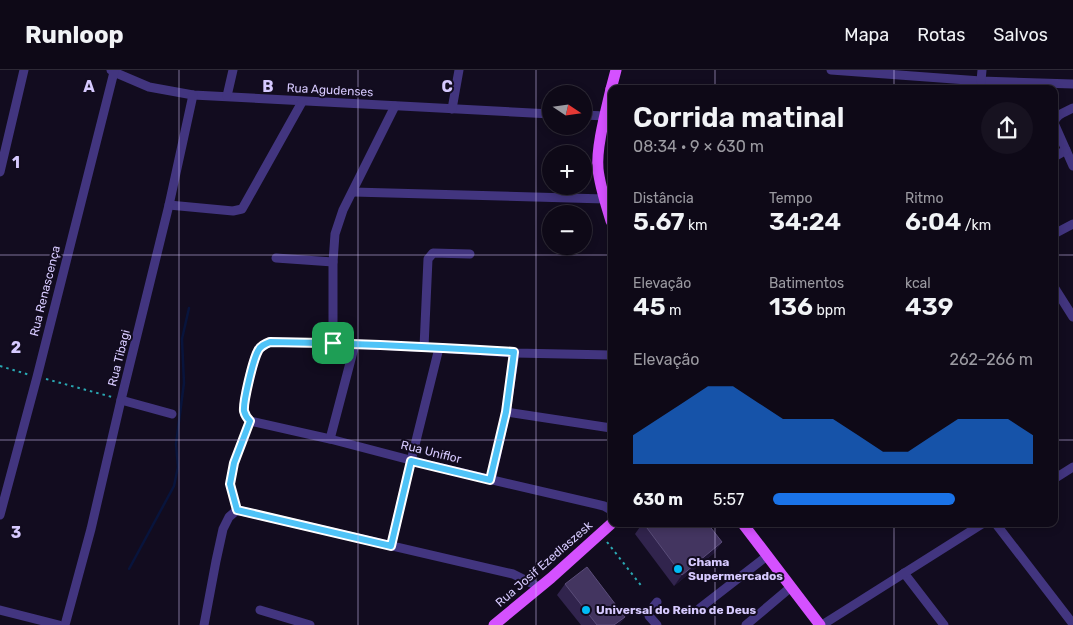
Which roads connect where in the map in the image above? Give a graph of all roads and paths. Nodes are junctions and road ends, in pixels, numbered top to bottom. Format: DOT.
graph roads {
  1 [pos="24,70"];
  2 [pos="233,70"];
  3 [pos="459,70"];
  4 [pos="616,70"];
  5 [pos="831,70"];
  6 [pos="982,70"];
  7 [pos="113,71"];
  8 [pos="981,81"];
  9 [pos="1073,84"];
  10 [pos="612,85"];
  11 [pos="193,95"];
  12 [pos="227,96"];
  13 [pos="302,102"];
  14 [pos="608,102"];
  15 [pos="395,106"];
  16 [pos="1073,108"];
  17 [pos="452,109"];
  18 [pos="542,114"];
  19 [pos="592,116"];
  20 [pos="605,116"];
  21 [pos="1058,116"];
  22 [pos="1058,131"];
  23 [pos="1066,150"];
  24 [pos="1058,155"];
  25 [pos="1073,166"];
  26 [pos="0,172"];
  27 [pos="353,192"];
  28 [pos="605,199"];
  29 [pos="169,205"];
  30 [pos="608,210"];
  31 [pos="1073,224"];
  32 [pos="1058,232"];
  33 [pos="470,254"];
  34 [pos="276,258"];
  35 [pos="333,262"];
  36 [pos="1058,293"];
  37 [pos="1073,317"];
  38 [pos="333,343"];
  39 [pos="355,344"];
  40 [pos="424,347"];
  41 [pos="440,348"];
  42 [pos="514,352"];
  43 [pos="608,355"];
  44 [pos="0,366"];
  45 [pos="37,377"];
  46 [pos="121,400"];
  47 [pos="506,412"];
  48 [pos="172,414"];
  49 [pos="248,419"];
  50 [pos="608,428"];
  51 [pos="330,439"];
  52 [pos="411,461"];
  53 [pos="1073,467"];
  54 [pos="1058,476"];
  55 [pos="490,480"];
  56 [pos="608,508"];
  57 [pos="237,510"];
  58 [pos="0,515"];
  59 [pos="608,527"];
  60 [pos="745,527"];
  61 [pos="977,527"];
  62 [pos="998,527"];
  63 [pos="601,534"];
  64 [pos="391,546"];
  65 [pos="767,556"];
  66 [pos="904,573"];
  67 [pos="539,587"];
  68 [pos="790,587"];
  69 [pos="643,588"];
  70 [pos="657,602"];
  71 [pos="700,608"];
  72 [pos="0,610"];
  73 [pos="260,610"];
  74 [pos="1073,624"];
  75 [pos="59,625"];
  76 [pos="65,625"];
  77 [pos="204,625"];
  78 [pos="310,625"];
  79 [pos="494,625"];
  80 [pos="657,625"];
  81 [pos="746,625"];
  82 [pos="821,625"];
  83 [pos="944,625"];
  1 -- 26 [label="street"];
  2 -- 12 [label="street"];
  3 -- 17 [label="street"];
  4 -- 10 [label="main road"];
  5 -- 8 [label="street"];
  6 -- 8 [label="street"];
  7 -- 11 [label="street, Rua Agudenses"];
  7 -- 45 [label="street, Rua Renascença"];
  8 -- 9 [label="street"];
  11 -- 12 [label="street, Rua Agudenses"];
  11 -- 29 [label="street, Rua Tibagi"];
  12 -- 13 [label="street, Rua Agudenses"];
  13 -- 15 [label="street, Rua Agudenses"];
  13 -- 29 [label="street"];
  14 -- 20 [label="main road"];
  15 -- 17 [label="street, Rua Agudenses"];
  15 -- 27 [label="street"];
  16 -- 21 [label="street"];
  17 -- 18 [label="street, Rua Agudenses"];
  19 -- 20 [label="street"];
  20 -- 28 [label="main road"];
  22 -- 23 [label="street"];
  23 -- 24 [label="street"];
  23 -- 25 [label="street"];
  27 -- 28 [label="street"];
  27 -- 35 [label="street"];
  28 -- 30 [label="main road"];
  29 -- 46 [label="street, Rua Tibagi"];
  31 -- 32 [label="street"];
  33 -- 40 [label="street"];
  34 -- 35 [label="street"];
  35 -- 38 [label="street"];
  36 -- 37 [label="street"];
  38 -- 39 [label="street"];
  38 -- 49 [label="street"];
  39 -- 40 [label="street"];
  39 -- 51 [label="street"];
  40 -- 41 [label="street"];
  41 -- 42 [label="street"];
  41 -- 52 [label="street"];
  42 -- 43 [label="street"];
  42 -- 47 [label="street"];
  44 -- 45 [label="path"];
  45 -- 46 [label="path"];
  45 -- 58 [label="street, Rua Renascença"];
  46 -- 48 [label="street"];
  46 -- 76 [label="street, Rua Tibagi"];
  47 -- 50 [label="street"];
  47 -- 55 [label="street"];
  49 -- 51 [label="street, Rua Uniflor"];
  49 -- 57 [label="path"];
  51 -- 52 [label="street, Rua Uniflor"];
  52 -- 55 [label="street, Rua Uniflor"];
  52 -- 64 [label="street"];
  53 -- 54 [label="street"];
  55 -- 56 [label="street, Rua Uniflor"];
  57 -- 64 [label="street"];
  57 -- 77 [label="street"];
  59 -- 63 [label="main road, Rua Josif Ezedlaszesk"];
  60 -- 65 [label="main road"];
  61 -- 66 [label="street"];
  62 -- 74 [label="street"];
  63 -- 67 [label="main road, Rua Josif Ezedlaszesk"];
  63 -- 69 [label="path"];
  64 -- 67 [label="street"];
  65 -- 68 [label="main road"];
  65 -- 71 [label="street"];
  66 -- 82 [label="street"];
  66 -- 83 [label="street"];
  67 -- 79 [label="main road, Rua Josif Ezedlaszesk"];
  68 -- 81 [label="street"];
  68 -- 82 [label="main road"];
  70 -- 80 [label="street"];
  72 -- 75 [label="street"];
  73 -- 78 [label="street"];
}
